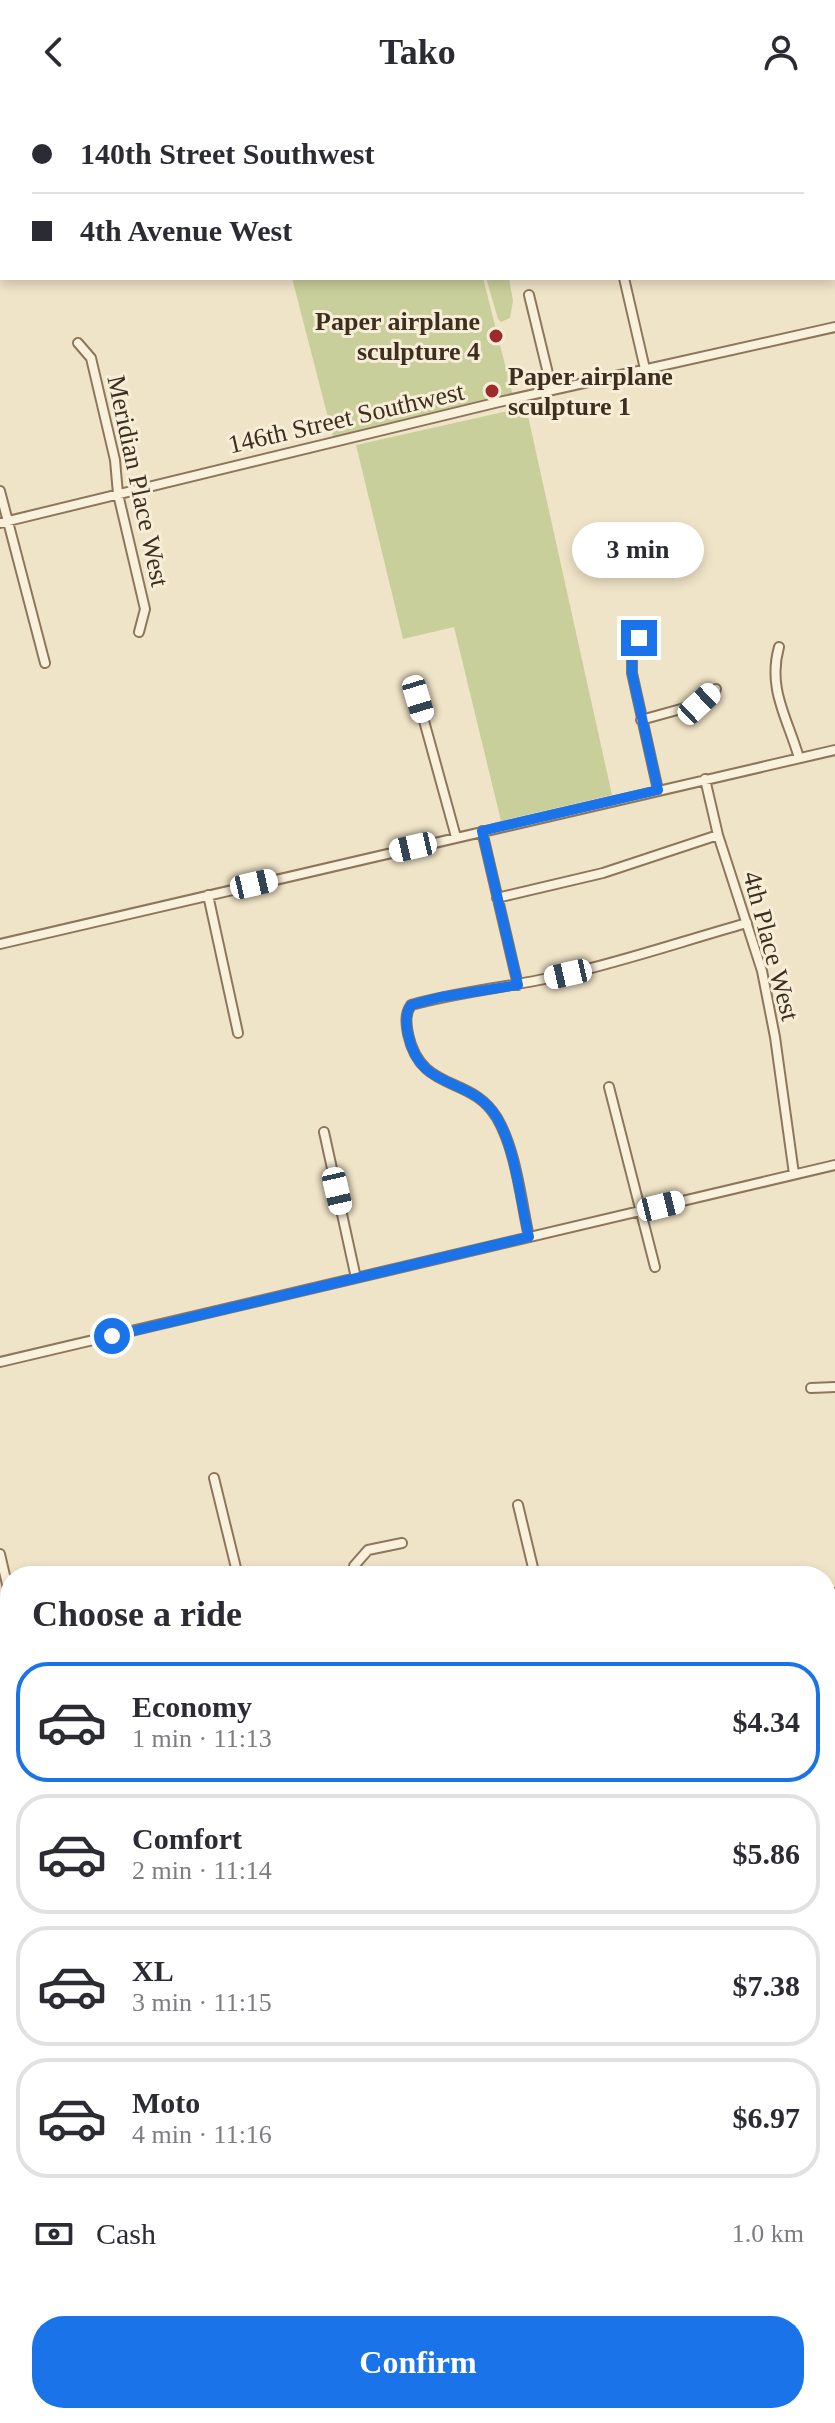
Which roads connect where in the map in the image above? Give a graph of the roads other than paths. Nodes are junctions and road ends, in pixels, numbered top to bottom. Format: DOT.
graph roads {
  1 [pos="624,280"];
  2 [pos="529,295"];
  3 [pos="835,327"];
  4 [pos="78,343"];
  5 [pos="645,369"];
  6 [pos="552,390"];
  7 [pos="0,491"];
  8 [pos="118,494"];
  9 [pos="4,522"];
  10 [pos="139,632"];
  11 [pos="639,638"];
  12 [pos="779,647"];
  13 [pos="45,663"];
  14 [pos="716,689"];
  15 [pos="418,699"];
  16 [pos="641,720"];
  17 [pos="835,750"];
  18 [pos="799,758"];
  19 [pos="705,779"];
  20 [pos="658,790"];
  21 [pos="482,831"];
  22 [pos="718,835"];
  23 [pos="456,837"];
  24 [pos="208,895"];
  25 [pos="497,898"];
  26 [pos="747,923"];
  27 [pos="0,944"];
  28 [pos="518,985"];
  29 [pos="238,1033"];
  30 [pos="609,1087"];
  31 [pos="324,1132"];
  32 [pos="835,1165"];
  33 [pos="794,1174"];
  34 [pos="639,1211"];
  35 [pos="529,1237"];
  36 [pos="655,1267"];
  37 [pos="356,1278"];
  38 [pos="0,1362"];
  39 [pos="835,1387"];
  40 [pos="811,1388"];
  41 [pos="214,1478"];
  42 [pos="518,1505"];
  43 [pos="402,1543"];
  44 [pos="236,1566"];
  45 [pos="354,1566"];
  46 [pos="533,1566"];
  1 -- 5 [label="street"];
  2 -- 6 [label="street"];
  3 -- 5 [label="street, 146th Street Southwest"];
  4 -- 8 [label="street, Meridian Place West"];
  5 -- 6 [label="street, 146th Street Southwest"];
  6 -- 8 [label="street, 146th Street Southwest"];
  7 -- 9 [label="street"];
  8 -- 9 [label="street, 146th Street Southwest"];
  8 -- 10 [label="street, Meridian Place West"];
  9 -- 13 [label="street"];
  11 -- 16 [label="street"];
  12 -- 18 [label="street"];
  14 -- 16 [label="street"];
  15 -- 23 [label="street"];
  16 -- 20 [label="street"];
  17 -- 18 [label="street"];
  18 -- 19 [label="street"];
  19 -- 20 [label="street"];
  19 -- 22 [label="street, 4th Place West"];
  20 -- 21 [label="street"];
  21 -- 23 [label="street"];
  21 -- 25 [label="street"];
  22 -- 25 [label="street"];
  22 -- 26 [label="street, 4th Place West"];
  23 -- 24 [label="street"];
  24 -- 27 [label="street"];
  24 -- 29 [label="street"];
  25 -- 28 [label="street"];
  26 -- 28 [label="street"];
  26 -- 33 [label="street, 4th Place West"];
  28 -- 35 [label="street"];
  30 -- 34 [label="street"];
  31 -- 37 [label="street"];
  32 -- 33 [label="street"];
  33 -- 34 [label="street"];
  34 -- 35 [label="street"];
  34 -- 36 [label="street"];
  35 -- 37 [label="street"];
  37 -- 38 [label="street"];
  39 -- 40 [label="street"];
  41 -- 44 [label="street"];
  42 -- 46 [label="street"];
  43 -- 45 [label="street"];
}
